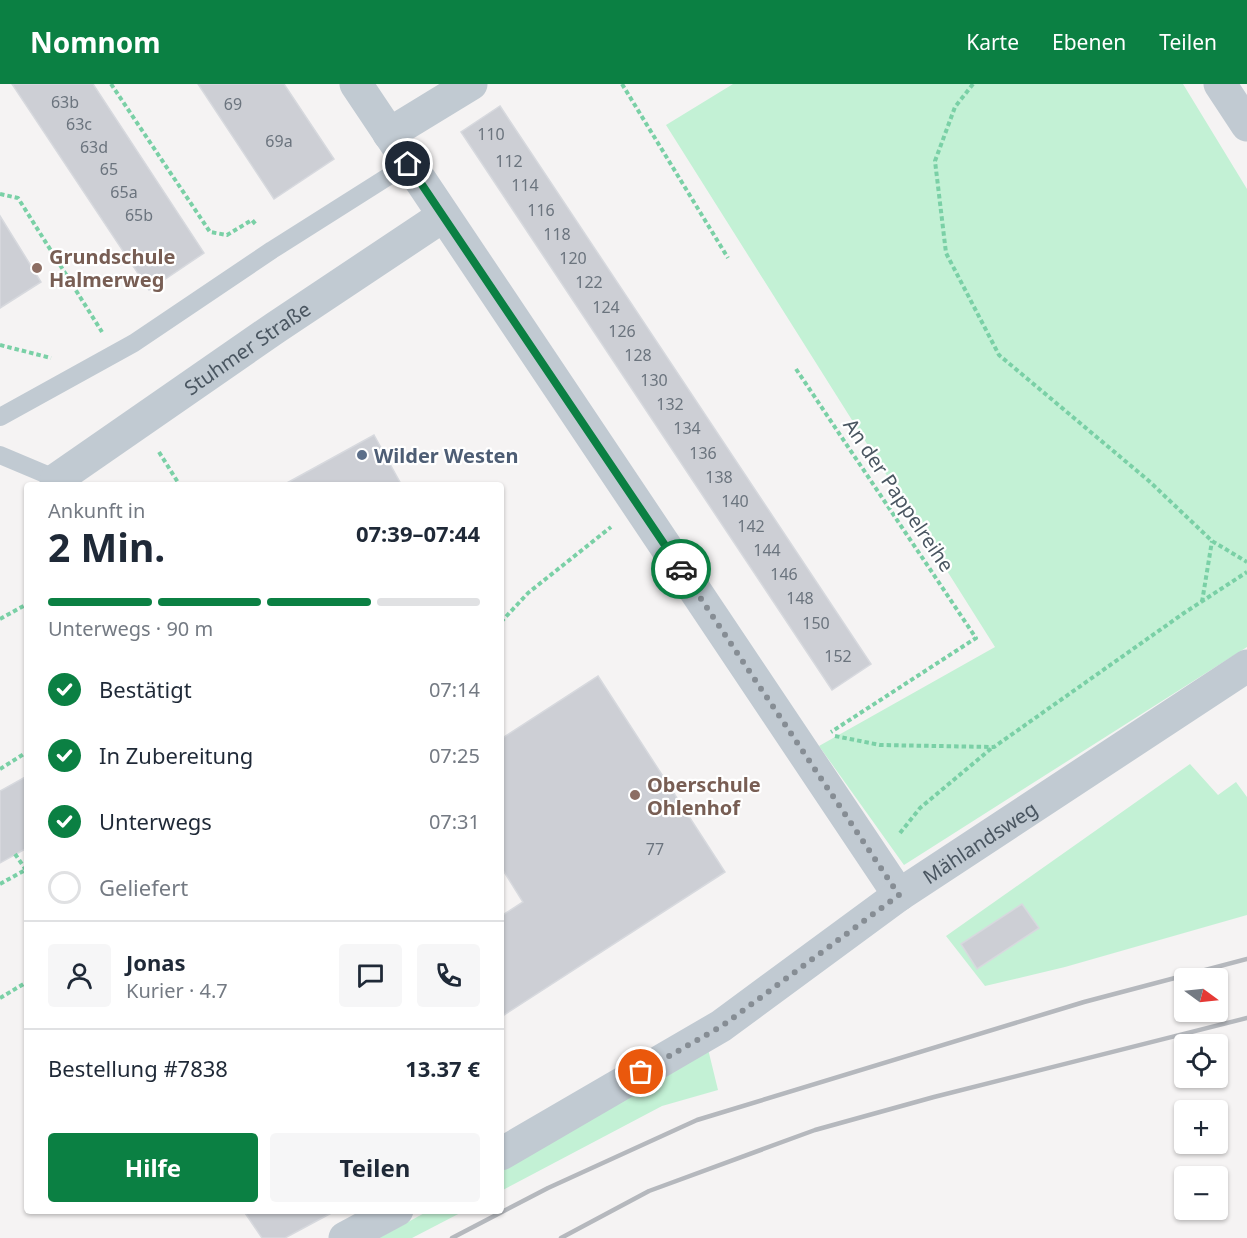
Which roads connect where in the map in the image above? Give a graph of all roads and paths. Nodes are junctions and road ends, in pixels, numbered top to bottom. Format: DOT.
graph roads {
  1 [pos="111,84"];
  2 [pos="356,84"];
  3 [pos="471,84"];
  4 [pos="622,84"];
  5 [pos="973,84"];
  6 [pos="1220,84"];
  7 [pos="1247,125"];
  8 [pos="388,134"];
  9 [pos="408,164"];
  10 [pos="0,194"];
  11 [pos="443,216"];
  12 [pos="256,225"];
  13 [pos="728,258"];
  14 [pos="0,345"];
  15 [pos="114,353"];
  16 [pos="796,369"];
  17 [pos="72,375"];
  18 [pos="0,417"];
  19 [pos="0,455"];
  20 [pos="57,482"];
  21 [pos="638,506"];
  22 [pos="1212,541"];
  23 [pos="1247,562"];
  24 [pos="1247,572"];
  25 [pos="1202,602"];
  26 [pos="24,606"];
  27 [pos="0,619"];
  28 [pos="504,619"];
  29 [pos="1247,666"];
  30 [pos="994,747"];
  31 [pos="24,754"];
  32 [pos="0,769"];
  33 [pos="15,854"];
  34 [pos="879,865"];
  35 [pos="24,867"];
  36 [pos="24,871"];
  37 [pos="0,884"];
  38 [pos="899,895"];
  39 [pos="24,984"];
  40 [pos="0,998"];
  41 [pos="504,1152"];
  42 [pos="390,1214"];
  43 [pos="345,1238"];
  1 -- 12 [label="path"];
  2 -- 8 [label="street"];
  3 -- 8 [label="street"];
  4 -- 13 [label="path"];
  5 -- 22 [label="path"];
  6 -- 7 [label="street"];
  8 -- 9 [label="street"];
  9 -- 11 [label="street"];
  9 -- 15 [label="lane"];
  10 -- 15 [label="path"];
  11 -- 20 [label="street, Stuhmer Straße"];
  11 -- 21 [label="street"];
  14 -- 17 [label="path"];
  15 -- 17 [label="lane"];
  16 -- 30 [label="path, An der Pappelreihe"];
  17 -- 18 [label="lane"];
  19 -- 20 [label="lane"];
  21 -- 28 [label="path"];
  21 -- 34 [label="street"];
  22 -- 23 [label="path"];
  22 -- 25 [label="path"];
  24 -- 25 [label="path"];
  25 -- 30 [label="path"];
  26 -- 27 [label="path"];
  29 -- 38 [label="street, Mählandsweg"];
  30 -- 34 [label="path"];
  31 -- 32 [label="path"];
  33 -- 35 [label="path"];
  34 -- 38 [label="street"];
  36 -- 37 [label="path"];
  38 -- 41 [label="street, Mählandsweg"];
  39 -- 40 [label="path"];
  42 -- 43 [label="street"];
}
